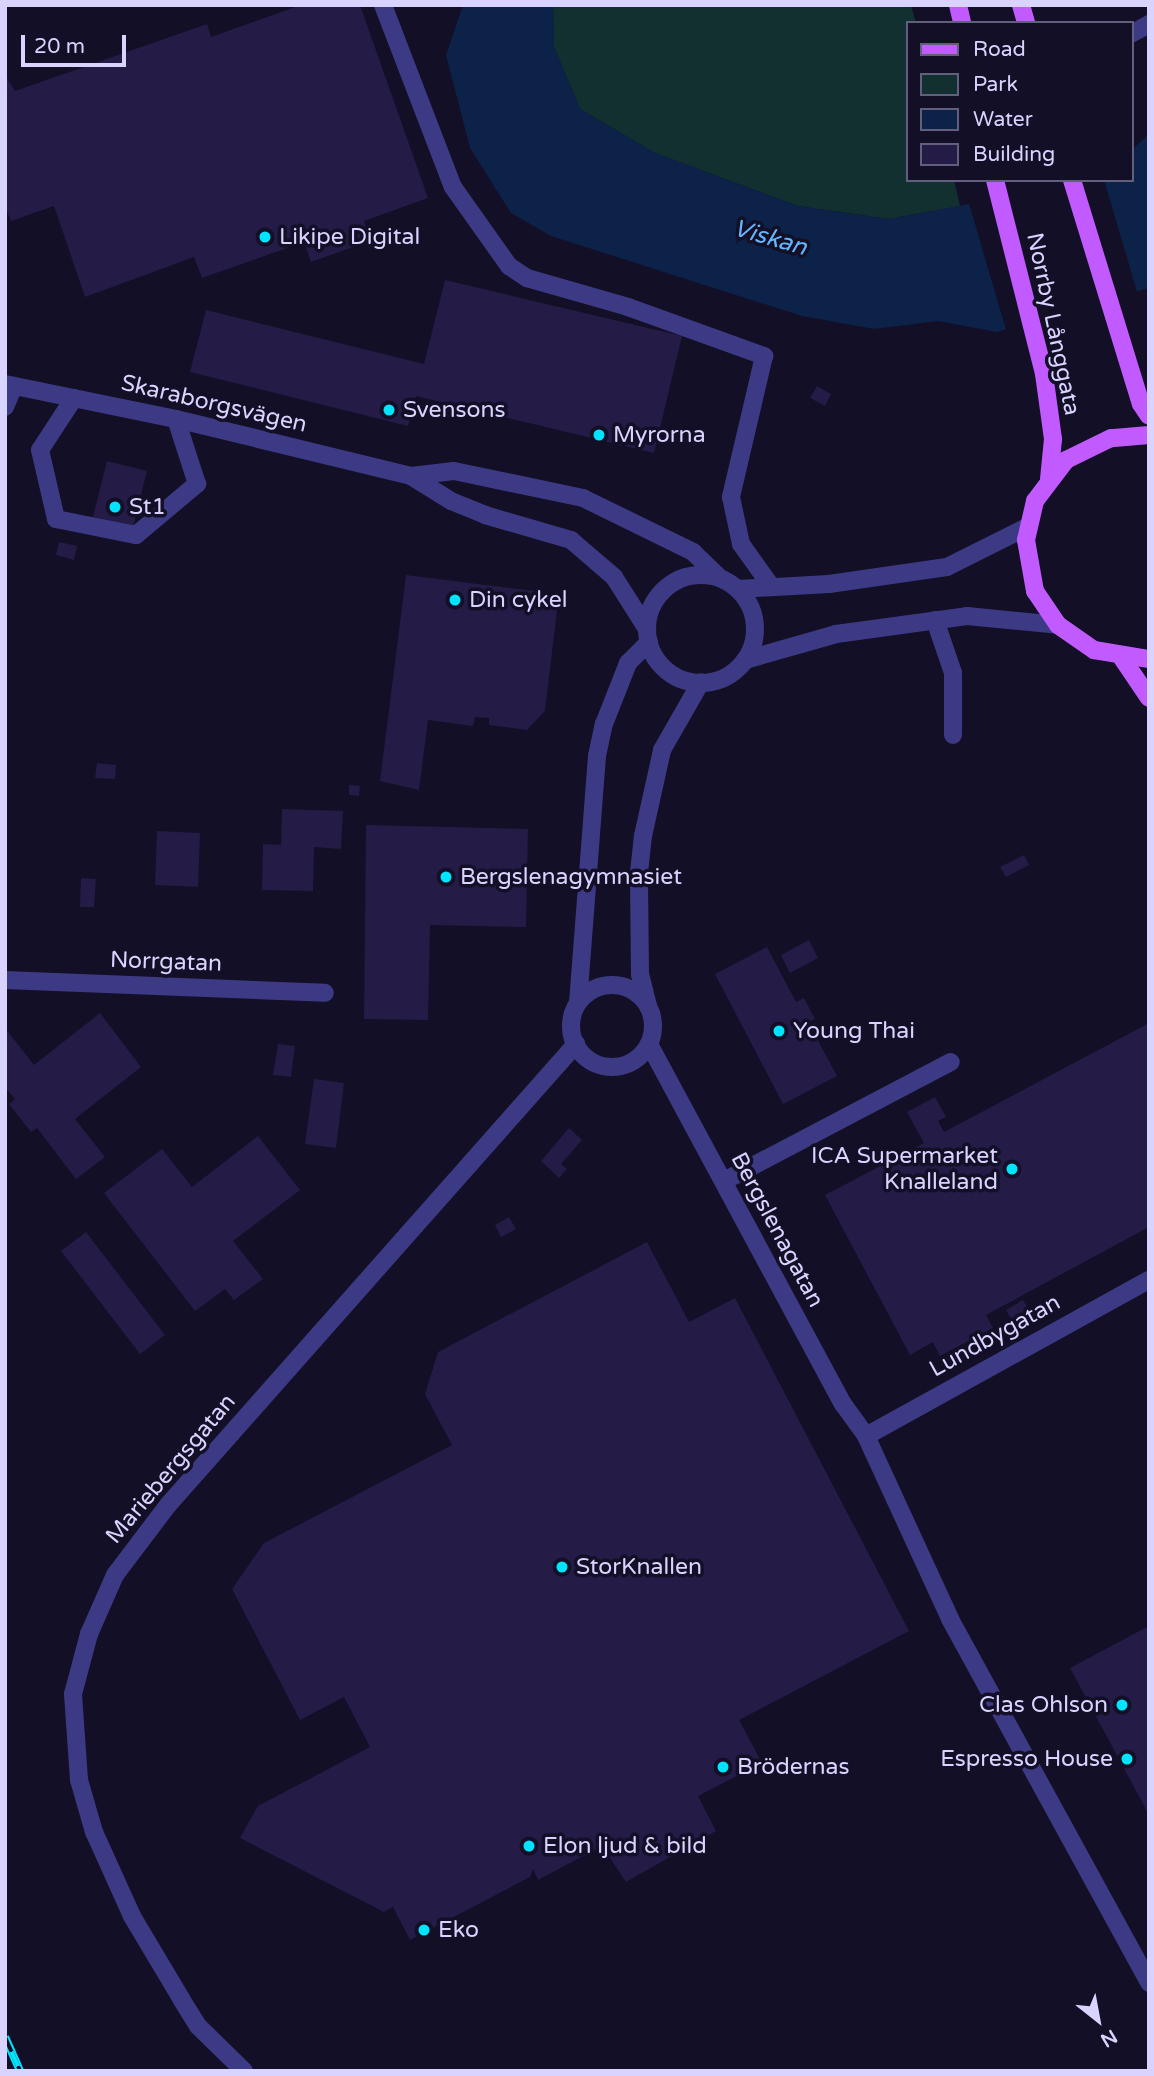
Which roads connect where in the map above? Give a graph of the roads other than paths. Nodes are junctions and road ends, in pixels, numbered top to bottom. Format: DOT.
graph roads {
  1 [pos="383,5"];
  2 [pos="1149,24"];
  3 [pos="1133,33"];
  4 [pos="996,182"];
  5 [pos="1073,182"];
  6 [pos="10,385"];
  7 [pos="75,398"];
  8 [pos="5,407"];
  9 [pos="1149,416"];
  10 [pos="176,419"];
  11 [pos="1149,435"];
  12 [pos="411,476"];
  13 [pos="1049,479"];
  14 [pos="1027,527"];
  15 [pos="720,578"];
  16 [pos="771,586"];
  17 [pos="738,589"];
  18 [pos="935,621"];
  19 [pos="1058,625"];
  20 [pos="648,636"];
  21 [pos="1122,658"];
  22 [pos="1149,659"];
  23 [pos="745,660"];
  24 [pos="701,682"];
  25 [pos="1149,698"];
  26 [pos="953,735"];
  27 [pos="5,980"];
  28 [pos="325,993"];
  29 [pos="578,1003"];
  30 [pos="648,1006"];
  31 [pos="576,1044"];
  32 [pos="649,1044"];
  33 [pos="951,1062"];
  34 [pos="724,1181"];
  35 [pos="1149,1280"];
  36 [pos="866,1436"];
  37 [pos="1149,1983"];
  38 [pos="244,2071"];
  1 -- 16 [label="street"];
  2 -- 3 [label="street"];
  4 -- 13 [label="main road, Norrby Långgata"];
  5 -- 9 [label="main road"];
  6 -- 7 [label="street, Skaraborgsvägen"];
  6 -- 8 [label="street"];
  7 -- 10 [label="street, Skaraborgsvägen"];
  7 -- 10 [label="street"];
  10 -- 12 [label="street, Skaraborgsvägen"];
  11 -- 13 [label="main road"];
  12 -- 15 [label="street, Skaraborgsvägen"];
  12 -- 20 [label="street, Skaraborgsvägen"];
  13 -- 14 [label="main road"];
  14 -- 16 [label="street"];
  14 -- 19 [label="main road"];
  15 -- 17 [label="street"];
  15 -- 20 [label="street"];
  16 -- 17 [label="street"];
  17 -- 23 [label="street"];
  18 -- 19 [label="street"];
  18 -- 23 [label="street"];
  18 -- 26 [label="street"];
  19 -- 21 [label="main road"];
  20 -- 24 [label="street"];
  20 -- 29 [label="street"];
  21 -- 22 [label="main road"];
  21 -- 25 [label="main road"];
  23 -- 24 [label="street"];
  24 -- 30 [label="street"];
  27 -- 28 [label="street, Norrgatan"];
  29 -- 30 [label="street"];
  29 -- 31 [label="street"];
  30 -- 32 [label="street"];
  31 -- 32 [label="street"];
  31 -- 38 [label="street, Mariebergsgatan"];
  32 -- 34 [label="street, Bergslenagatan"];
  33 -- 34 [label="street"];
  34 -- 36 [label="street, Bergslenagatan"];
  35 -- 36 [label="street, Lundbygatan"];
  36 -- 37 [label="street, Bergslenagatan"];
}
